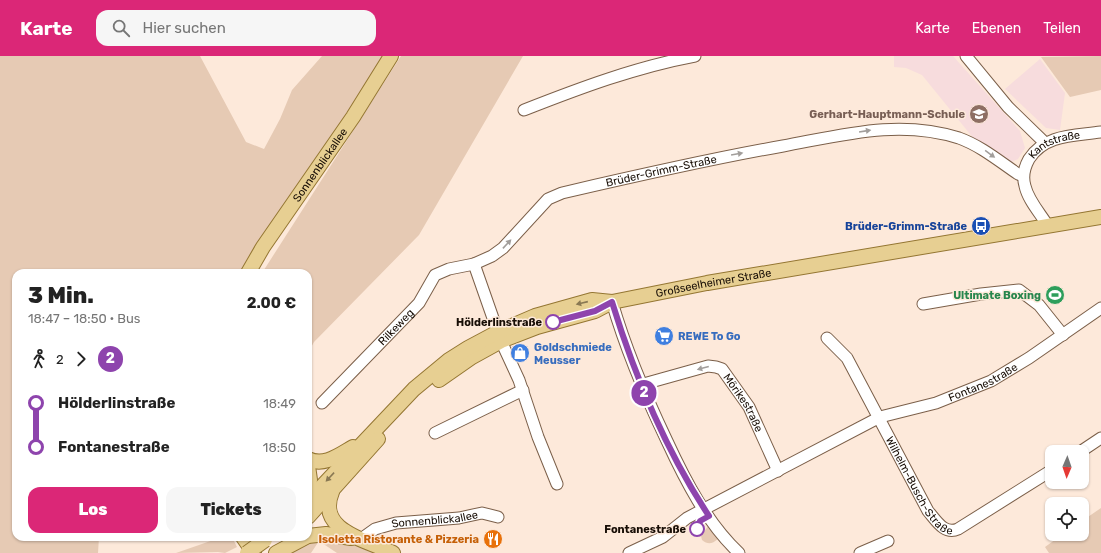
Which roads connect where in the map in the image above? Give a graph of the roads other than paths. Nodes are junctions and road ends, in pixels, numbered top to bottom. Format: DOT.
graph roads {
  1 [pos="391,56"];
  2 [pos="695,56"];
  3 [pos="966,56"];
  4 [pos="524,110"];
  5 [pos="1101,132"];
  6 [pos="1044,142"];
  7 [pos="1023,176"];
  8 [pos="1101,217"];
  9 [pos="1048,226"];
  10 [pos="474,264"];
  11 [pos="250,269"];
  12 [pos="612,302"];
  13 [pos="923,304"];
  14 [pos="1101,308"];
  15 [pos="1063,335"];
  16 [pos="500,336"];
  17 [pos="827,338"];
  18 [pos="640,385"];
  19 [pos="522,390"];
  20 [pos="322,402"];
  21 [pos="880,418"];
  22 [pos="435,433"];
  23 [pos="1101,438"];
  24 [pos="367,439"];
  25 [pos="1089,446"];
  26 [pos="312,460"];
  27 [pos="778,471"];
  28 [pos="1045,474"];
  29 [pos="557,484"];
  30 [pos="332,492"];
  31 [pos="312,497"];
  32 [pos="705,510"];
  33 [pos="312,513"];
  34 [pos="498,517"];
  35 [pos="312,536"];
  36 [pos="362,540"];
  37 [pos="246,541"];
  38 [pos="279,541"];
  39 [pos="293,541"];
  40 [pos="888,541"];
  41 [pos="271,547"];
  42 [pos="247,553"];
  43 [pos="254,553"];
  44 [pos="393,553"];
  45 [pos="629,553"];
  46 [pos="738,553"];
  47 [pos="860,553"];
  1 -- 11 [label="main road, Sonnenblickallee"];
  2 -- 4 [label="street"];
  3 -- 6 [label="street"];
  5 -- 6 [label="street, Kantstraße"];
  6 -- 7 [label="street, Kantstraße"];
  7 -- 9 [label="street"];
  10 -- 7 [label="street, Brüder-Grimm-Straße, one-way"];
  8 -- 9 [label="main road, Großseelheimer Straße"];
  9 -- 12 [label="main road, Großseelheimer Straße"];
  10 -- 16 [label="street"];
  10 -- 20 [label="street, Rilkeweg"];
  12 -- 16 [label="main road, Großseelheimer Straße"];
  12 -- 18 [label="street"];
  13 -- 15 [label="street"];
  14 -- 15 [label="street, Fontanestraße"];
  15 -- 21 [label="street, Fontanestraße"];
  16 -- 19 [label="street"];
  16 -- 24 [label="main road, Großseelheimer Straße"];
  16 -- 30 [label="main road"];
  17 -- 21 [label="street, Wilhelm-Busch-Straße"];
  27 -- 18 [label="street, Mörikestraße, one-way"];
  18 -- 32 [label="street"];
  19 -- 22 [label="street"];
  19 -- 29 [label="street"];
  21 -- 27 [label="street, Fontanestraße"];
  21 -- 28 [label="street, Wilhelm-Busch-Straße"];
  23 -- 25 [label="street"];
  24 -- 26 [label="main road"];
  24 -- 31 [label="main road, Großseelheimer Straße, one-way"];
  27 -- 32 [label="street, Fontanestraße"];
  30 -- 33 [label="main road"];
  30 -- 36 [label="main road"];
  32 -- 45 [label="street, Fontanestraße"];
  32 -- 46 [label="street"];
  34 -- 36 [label="street, Sonnenblickallee"];
  35 -- 36 [label="main road"];
  36 -- 44 [label="main road"];
  37 -- 43 [label="main road"];
  38 -- 41 [label="main road"];
  39 -- 41 [label="main road"];
  40 -- 47 [label="street"];
  41 -- 42 [label="main road, bridge"];
}
